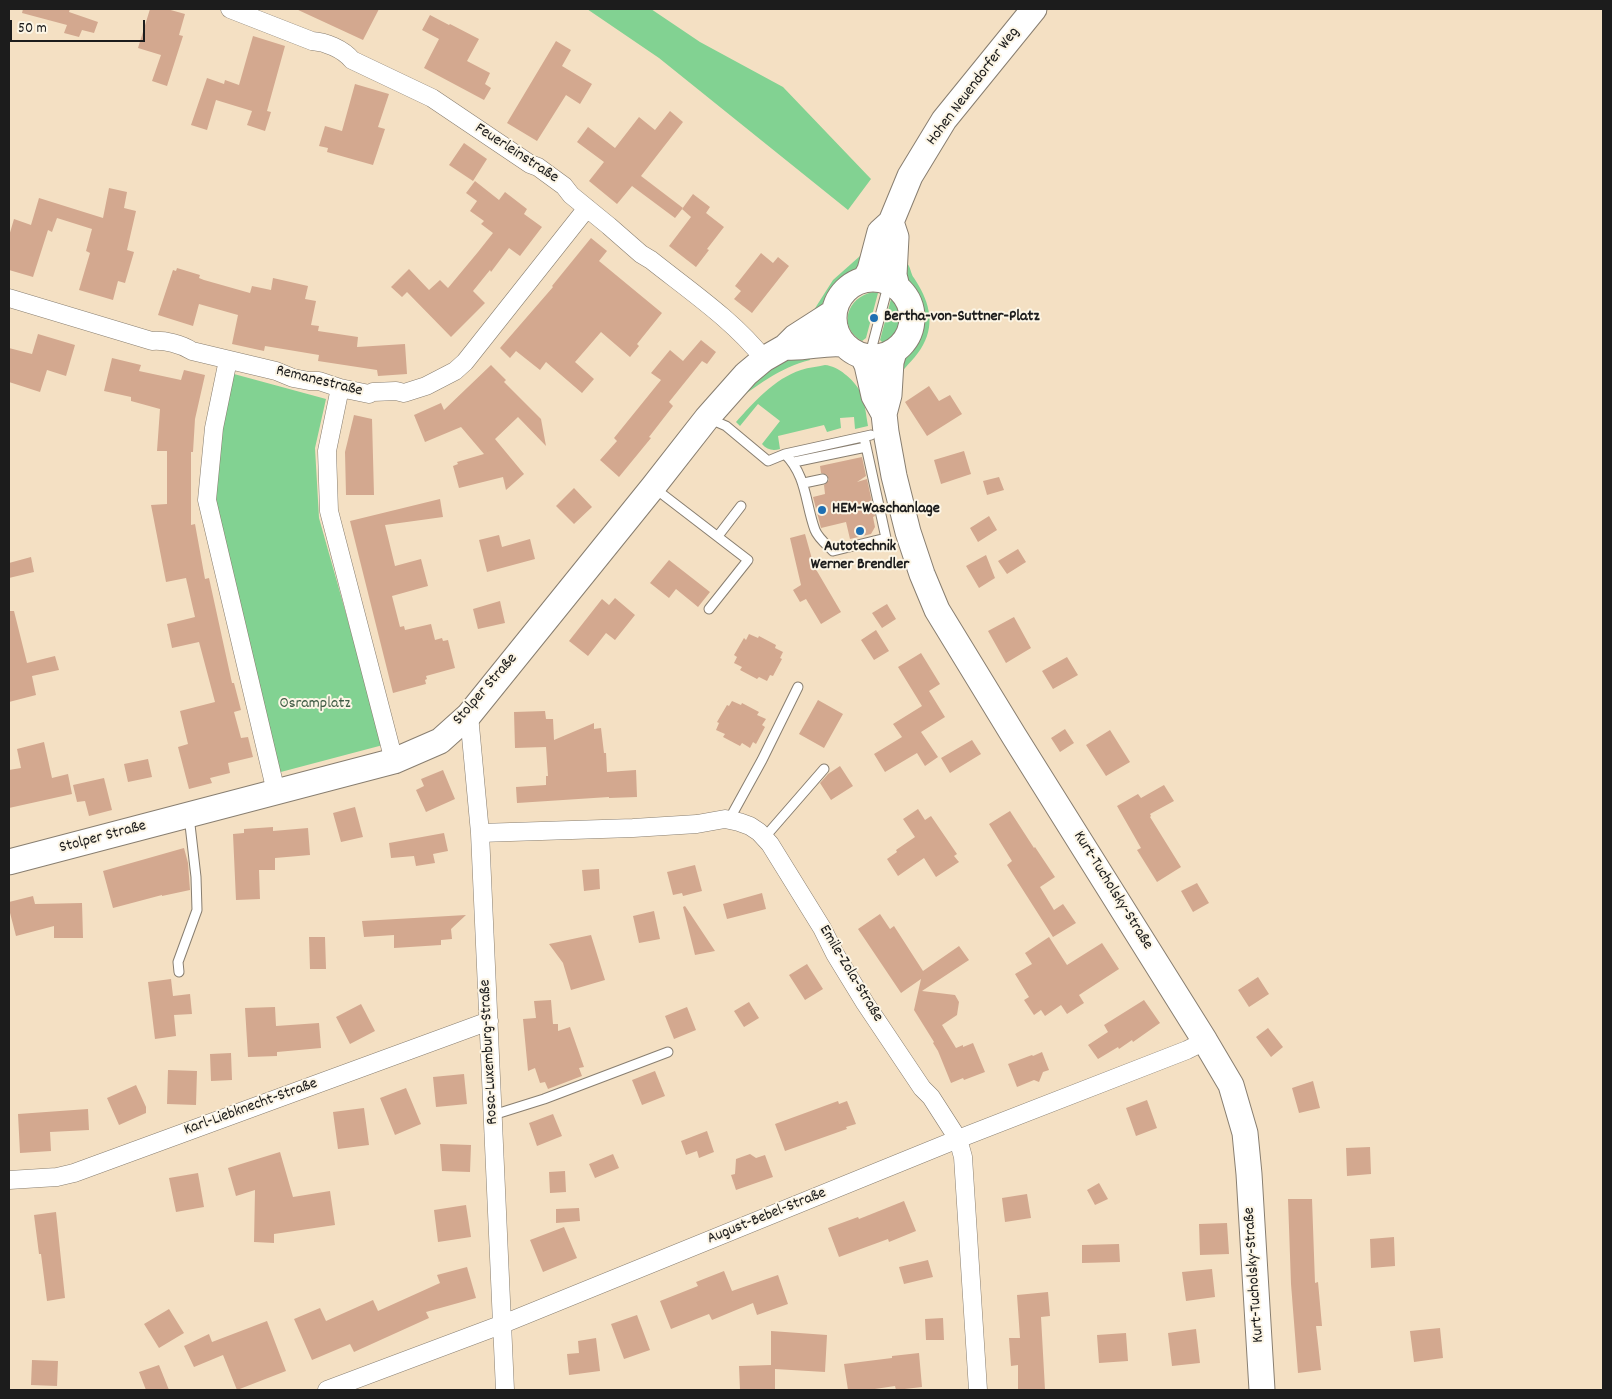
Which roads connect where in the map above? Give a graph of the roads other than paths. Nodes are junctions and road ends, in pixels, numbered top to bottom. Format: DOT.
graph roads {
  1 [pos="230,9"];
  2 [pos="1034,9"];
  3 [pos="587,208"];
  4 [pos="884,283"];
  5 [pos="9,298"];
  6 [pos="834,312"];
  7 [pos="894,352"];
  8 [pos="775,353"];
  9 [pos="858,353"];
  10 [pos="228,360"];
  11 [pos="340,388"];
  12 [pos="884,414"];
  13 [pos="707,418"];
  14 [pos="866,447"];
  15 [pos="785,454"];
  16 [pos="794,462"];
  17 [pos="823,479"];
  18 [pos="804,483"];
  19 [pos="653,487"];
  20 [pos="741,506"];
  21 [pos="718,536"];
  22 [pos="709,609"];
  23 [pos="798,687"];
  24 [pos="469,715"];
  25 [pos="394,761"];
  26 [pos="824,769"];
  27 [pos="276,792"];
  28 [pos="189,815"];
  29 [pos="729,820"];
  30 [pos="480,833"];
  31 [pos="764,838"];
  32 [pos="9,862"];
  33 [pos="179,972"];
  34 [pos="489,1021"];
  35 [pos="1205,1040"];
  36 [pos="668,1052"];
  37 [pos="493,1115"];
  38 [pos="958,1139"];
  39 [pos="9,1180"];
  40 [pos="503,1324"];
  41 [pos="327,1390"];
  42 [pos="505,1390"];
  43 [pos="978,1390"];
  44 [pos="1262,1390"];
  1 -- 3 [label="street, Feuerleinstraße"];
  2 -- 4 [label="main road, Hohen Neuendorfer Weg"];
  3 -- 8 [label="street, Feuerleinstraße"];
  3 -- 11 [label="street, Remanestraße"];
  4 -- 6 [label="main road"];
  4 -- 7 [label="main road"];
  4 -- 9 [label="lane"];
  5 -- 10 [label="street, Remanestraße"];
  6 -- 8 [label="main road, Stolper Straße"];
  6 -- 9 [label="main road"];
  7 -- 9 [label="main road"];
  7 -- 12 [label="main road, Kurt-Tucholsky-Straße"];
  8 -- 9 [label="main road"];
  8 -- 13 [label="main road, Stolper Straße"];
  9 -- 12 [label="main road, Kurt-Tucholsky-Straße"];
  10 -- 11 [label="street, Remanestraße"];
  10 -- 27 [label="street"];
  11 -- 25 [label="street"];
  12 -- 35 [label="main road, Kurt-Tucholsky-Straße"];
  13 -- 15 [label="lane"];
  13 -- 19 [label="main road, Stolper Straße"];
  14 -- 15 [label="lane"];
  14 -- 16 [label="lane"];
  14 -- 18 [label="lane"];
  15 -- 16 [label="lane"];
  16 -- 18 [label="lane"];
  17 -- 18 [label="lane"];
  19 -- 21 [label="lane"];
  19 -- 24 [label="main road, Stolper Straße"];
  20 -- 21 [label="lane"];
  21 -- 22 [label="lane"];
  23 -- 29 [label="lane"];
  24 -- 25 [label="main road, Stolper Straße"];
  24 -- 30 [label="street, Rosa-Luxemburg-Straße"];
  25 -- 27 [label="main road, Stolper Straße"];
  26 -- 31 [label="lane"];
  27 -- 28 [label="main road, Stolper Straße"];
  28 -- 32 [label="main road, Stolper Straße"];
  28 -- 33 [label="lane"];
  29 -- 30 [label="street, Emile-Zola-Straße"];
  29 -- 31 [label="street, Emile-Zola-Straße"];
  30 -- 34 [label="street, Rosa-Luxemburg-Straße"];
  31 -- 38 [label="street, Emile-Zola-Straße"];
  34 -- 37 [label="street, Rosa-Luxemburg-Straße"];
  34 -- 39 [label="street, Karl-Liebknecht-Straße"];
  35 -- 38 [label="street, August-Bebel-Straße"];
  35 -- 44 [label="main road, Kurt-Tucholsky-Straße"];
  36 -- 37 [label="lane"];
  37 -- 40 [label="street, Rosa-Luxemburg-Straße"];
  38 -- 40 [label="street, August-Bebel-Straße"];
  38 -- 43 [label="street, Emile-Zola-Straße"];
  40 -- 41 [label="street, August-Bebel-Straße"];
  40 -- 42 [label="street, Rosa-Luxemburg-Straße"];
}
